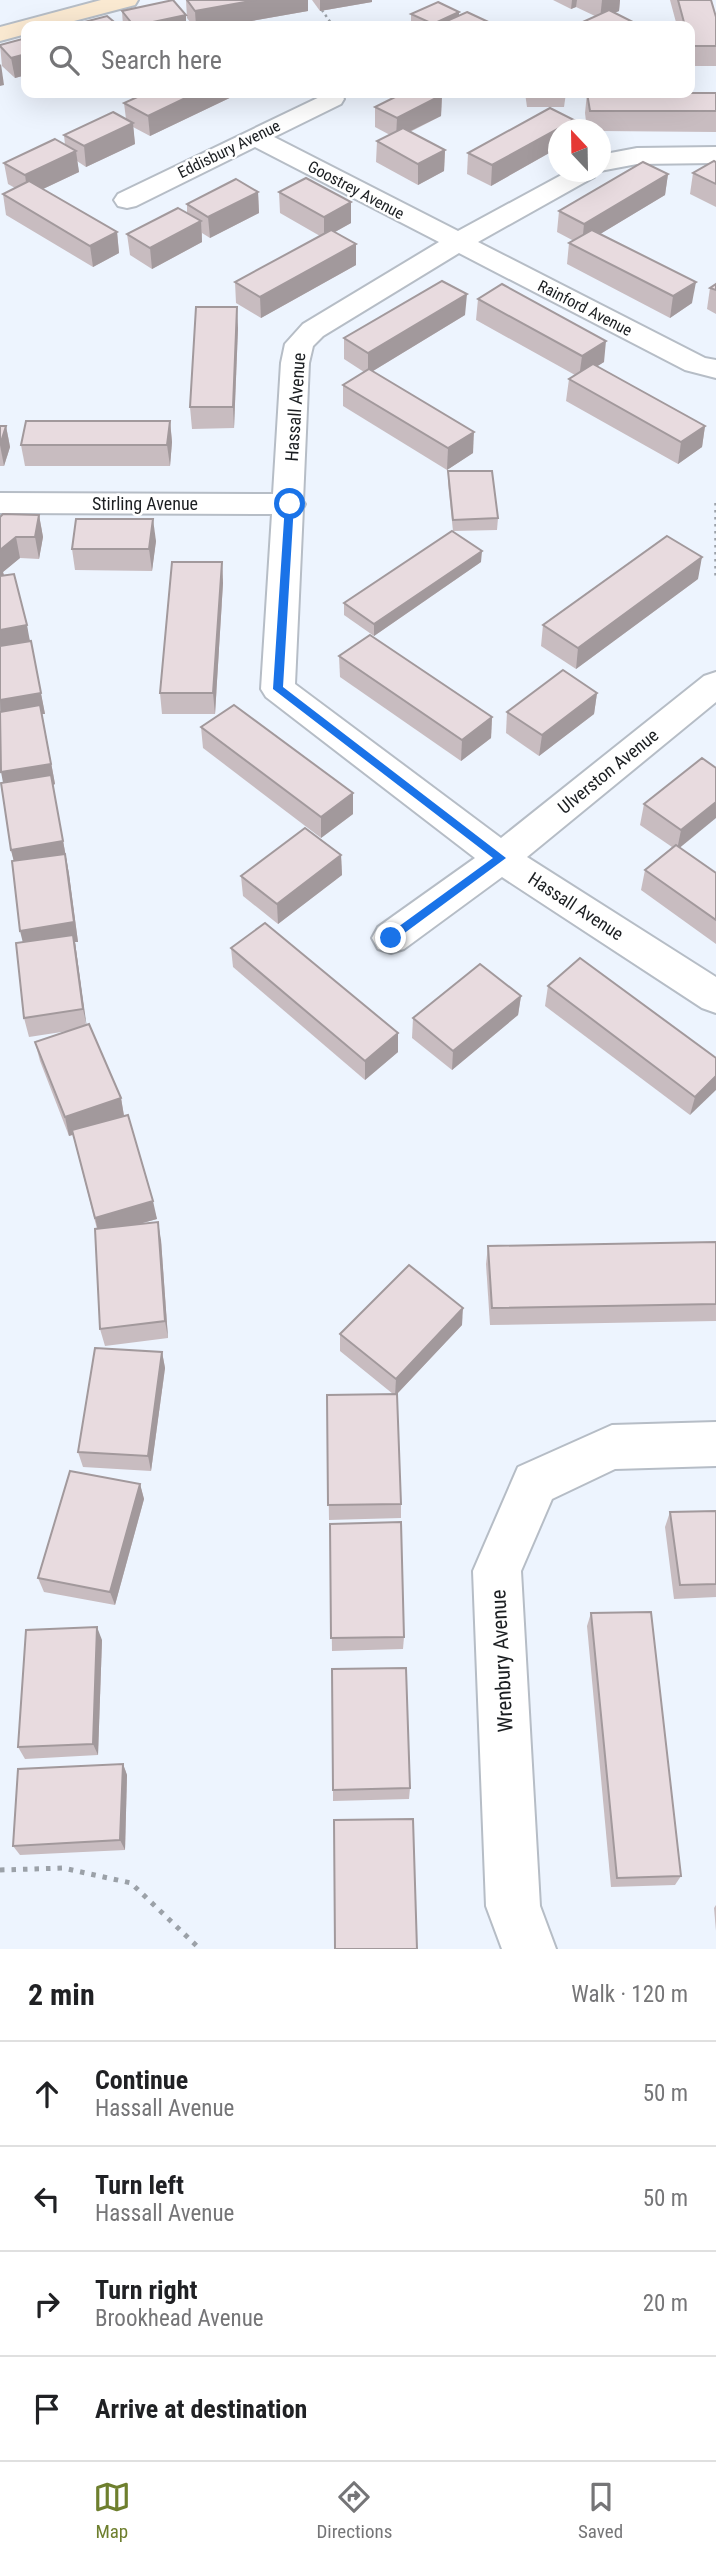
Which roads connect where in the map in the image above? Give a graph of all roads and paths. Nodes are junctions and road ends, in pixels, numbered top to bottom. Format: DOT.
graph roads {
  1 [pos="126,0"];
  2 [pos="314,0"];
  3 [pos="48,21"];
  4 [pos="329,21"];
  5 [pos="21,28"];
  6 [pos="0,34"];
  7 [pos="332,99"];
  8 [pos="255,137"];
  9 [pos="716,155"];
  10 [pos="611,161"];
  11 [pos="567,182"];
  12 [pos="127,200"];
  13 [pos="456,243"];
  14 [pos="716,369"];
  15 [pos="0,503"];
  16 [pos="716,503"];
  17 [pos="290,504"];
  18 [pos="716,580"];
  19 [pos="716,684"];
  20 [pos="501,858"];
  21 [pos="391,938"];
  22 [pos="716,997"];
  23 [pos="716,1444"];
  24 [pos="0,1870"];
  25 [pos="200,1949"];
  26 [pos="529,1949"];
  1 -- 3 [label="street"];
  2 -- 4 [label="path"];
  5 -- 6 [label="street"];
  7 -- 8 [label="street, Eddisbury Avenue"];
  8 -- 12 [label="street, Eddisbury Avenue"];
  8 -- 13 [label="street, Goostrey Avenue"];
  9 -- 10 [label="street"];
  11 -- 13 [label="street, Hassall Avenue"];
  13 -- 14 [label="street, Rainford Avenue"];
  13 -- 17 [label="street, Hassall Avenue"];
  15 -- 17 [label="street, Stirling Avenue"];
  16 -- 18 [label="path"];
  17 -- 20 [label="street, Hassall Avenue"];
  19 -- 20 [label="street, Ulverston Avenue"];
  20 -- 21 [label="street, Ulverston Avenue"];
  20 -- 22 [label="street, Hassall Avenue"];
  23 -- 26 [label="street, Wrenbury Avenue"];
  24 -- 25 [label="path"];
}
